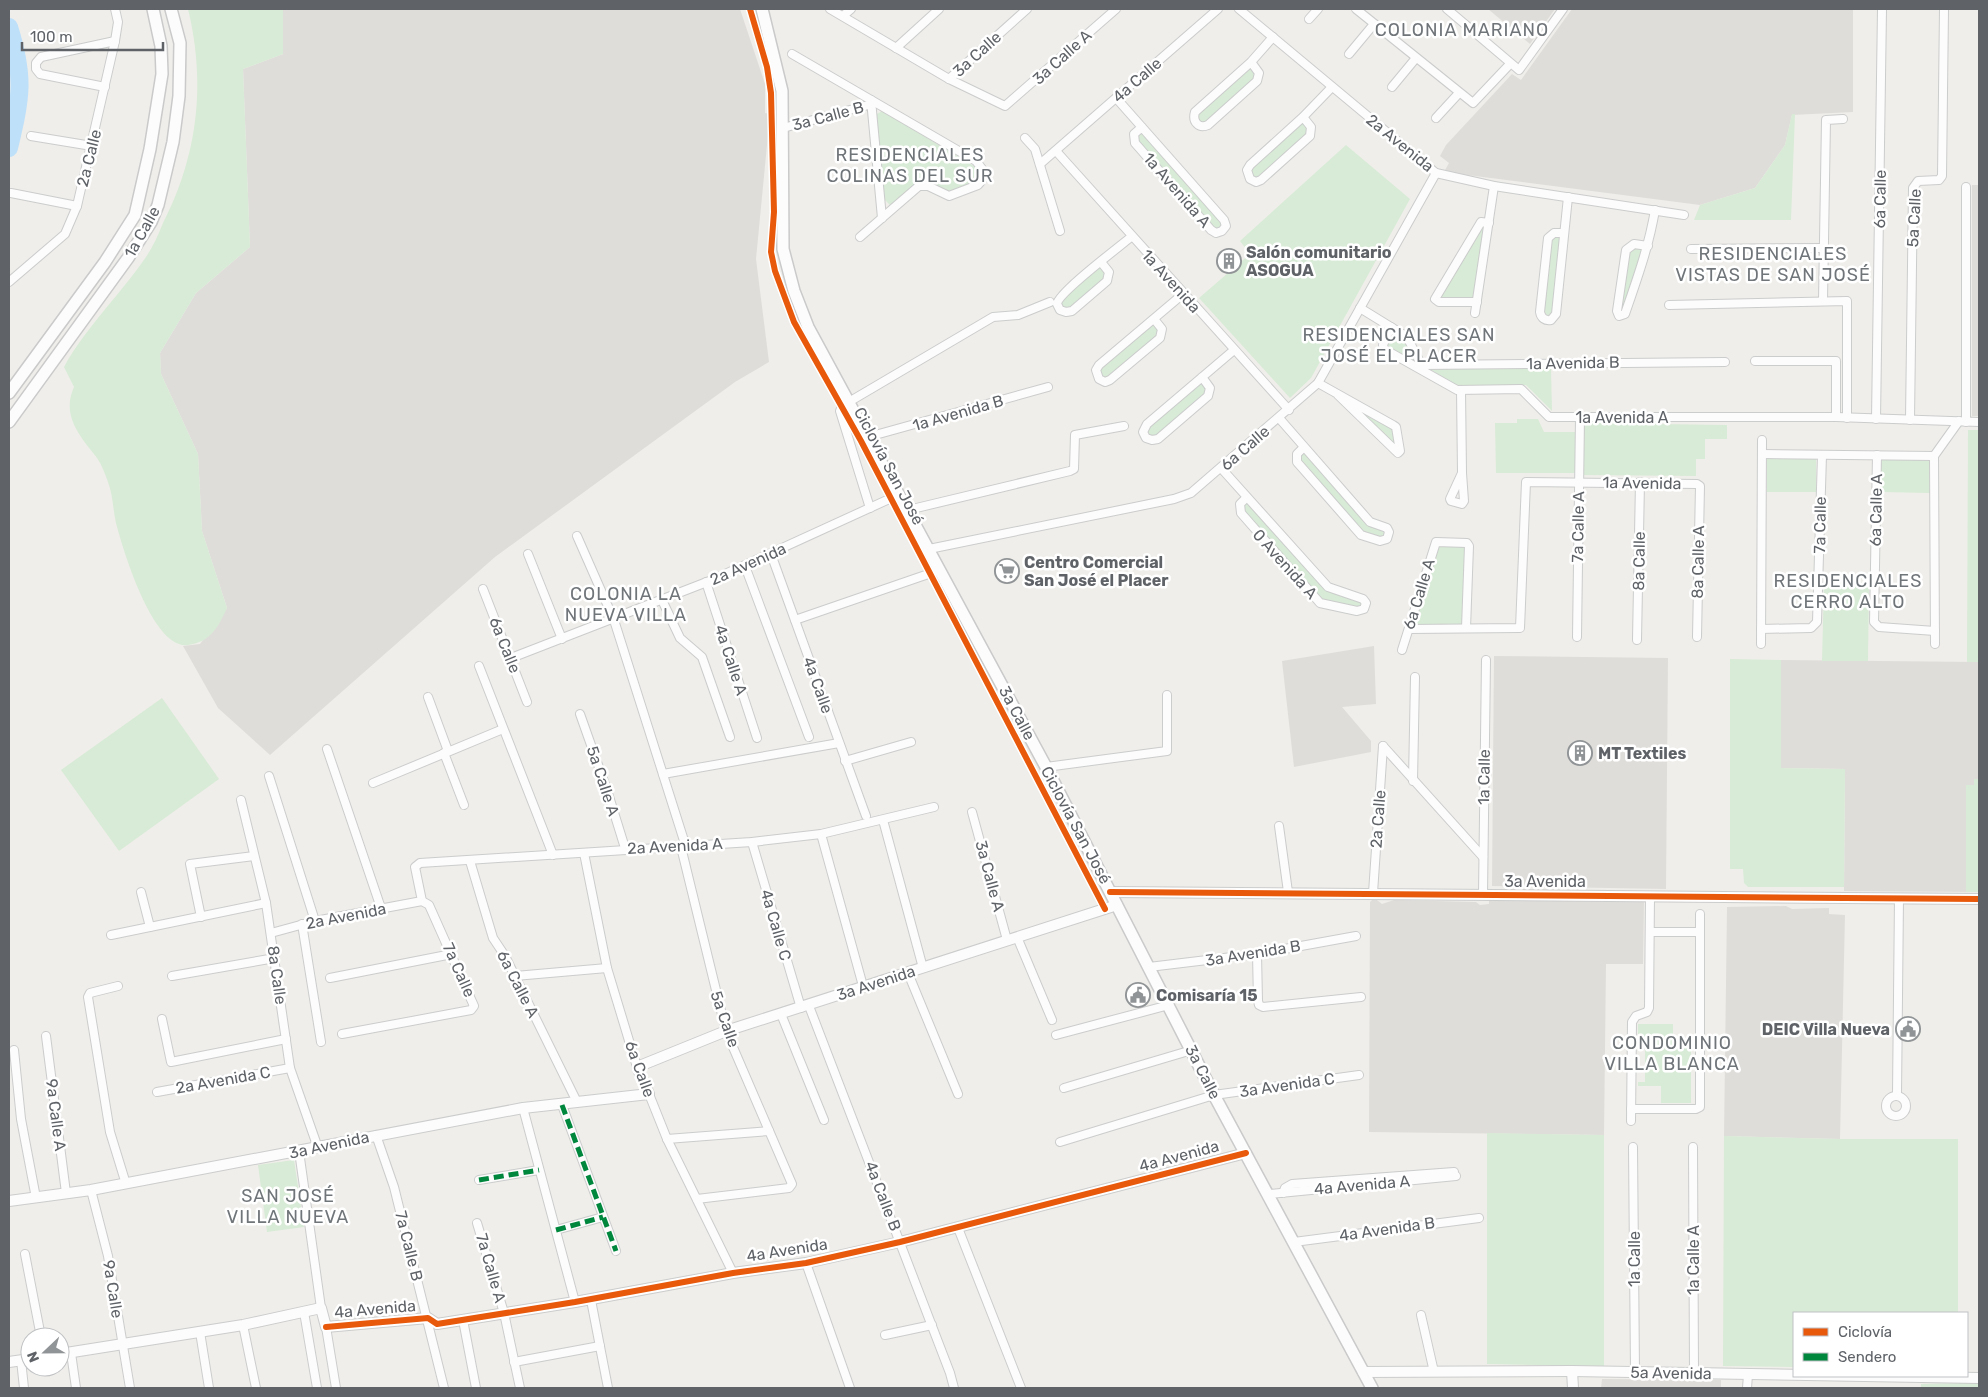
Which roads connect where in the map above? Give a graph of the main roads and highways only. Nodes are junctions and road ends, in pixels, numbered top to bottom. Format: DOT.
graph roads {
  1 [pos="153,9"];
  2 [pos="172,9"];
  3 [pos="762,9"];
  4 [pos="9,393"];
  5 [pos="9,422"];
  6 [pos="1372,1388"];
  1 -- 4 [label="main road, 1a Calle"];
  2 -- 5 [label="main road, 1a Calle"];
  3 -- 6 [label="main road, 3a Calle"];
}
